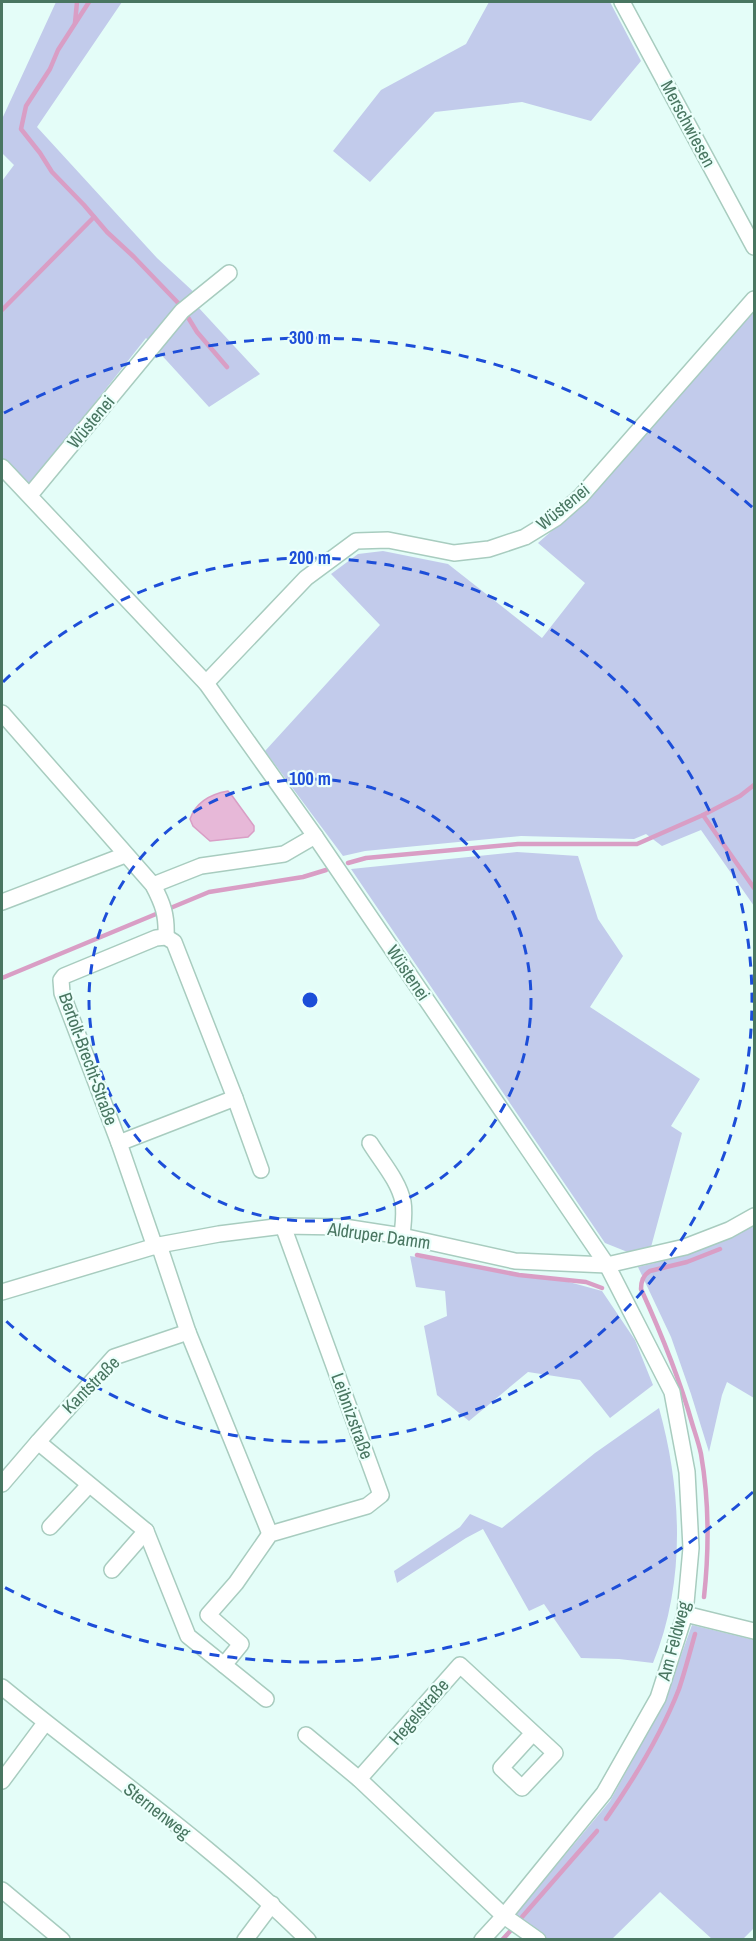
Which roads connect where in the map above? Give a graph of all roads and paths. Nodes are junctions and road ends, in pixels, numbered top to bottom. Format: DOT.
graph roads {
  1 [pos="622,2"];
  2 [pos="754,247"];
  3 [pos="229,273"];
  4 [pos="754,299"];
  5 [pos="2,467"];
  6 [pos="30,495"];
  7 [pos="206,683"];
  8 [pos="2,713"];
  9 [pos="315,836"];
  10 [pos="125,855"];
  11 [pos="153,885"];
  12 [pos="2,902"];
  13 [pos="166,937"];
  14 [pos="235,1098"];
  15 [pos="119,1143"];
  16 [pos="370,1143"];
  17 [pos="261,1170"];
  18 [pos="754,1216"];
  19 [pos="284,1226"];
  20 [pos="402,1236"];
  21 [pos="157,1246"];
  22 [pos="607,1265"];
  23 [pos="2,1292"];
  24 [pos="188,1332"];
  25 [pos="38,1442"];
  26 [pos="2,1485"];
  27 [pos="89,1485"];
  28 [pos="50,1527"];
  29 [pos="146,1531"];
  30 [pos="270,1534"];
  31 [pos="112,1570"];
  32 [pos="685,1614"];
  33 [pos="208,1615"];
  34 [pos="754,1631"];
  35 [pos="188,1636"];
  36 [pos="224,1665"];
  37 [pos="2,1687"];
  38 [pos="266,1699"];
  39 [pos="45,1723"];
  40 [pos="533,1733"];
  41 [pos="306,1735"];
  42 [pos="359,1779"];
  43 [pos="2,1781"];
  44 [pos="2,1890"];
  45 [pos="272,1904"];
  46 [pos="504,1916"];
  47 [pos="63,1940"];
  48 [pos="245,1940"];
  49 [pos="308,1940"];
  50 [pos="482,1940"];
  51 [pos="538,1940"];
  1 -- 2 [label="street, Merschwiesen"];
  3 -- 6 [label="street, Wüstenei"];
  4 -- 7 [label="street, Wüstenei"];
  5 -- 6 [label="street, Wüstenei"];
  6 -- 7 [label="street, Wüstenei"];
  7 -- 9 [label="street, Wüstenei"];
  8 -- 10 [label="street"];
  9 -- 11 [label="street"];
  9 -- 22 [label="street, Wüstenei"];
  10 -- 11 [label="street"];
  10 -- 12 [label="street"];
  11 -- 13 [label="street"];
  13 -- 14 [label="street"];
  13 -- 15 [label="street, Bertolt-Brecht-Straße"];
  14 -- 15 [label="street, Bertolt-Brecht-Straße"];
  14 -- 17 [label="street"];
  15 -- 21 [label="street, Bertolt-Brecht-Straße"];
  16 -- 20 [label="street"];
  18 -- 22 [label="street, Aldruper Damm"];
  19 -- 20 [label="street, Aldruper Damm"];
  19 -- 21 [label="street, Aldruper Damm"];
  19 -- 30 [label="street, Leibnizstraße"];
  20 -- 22 [label="street, Aldruper Damm"];
  21 -- 23 [label="street, Aldruper Damm"];
  21 -- 24 [label="street"];
  22 -- 32 [label="street, Am Feldweg"];
  24 -- 25 [label="street, Kantstraße"];
  24 -- 30 [label="street"];
  25 -- 26 [label="street, Kantstraße"];
  25 -- 27 [label="street"];
  27 -- 28 [label="street"];
  27 -- 29 [label="street"];
  29 -- 31 [label="street"];
  29 -- 35 [label="street"];
  30 -- 33 [label="street"];
  32 -- 34 [label="street"];
  32 -- 46 [label="street, Am Feldweg"];
  33 -- 35 [label="street"];
  33 -- 36 [label="street"];
  35 -- 36 [label="street"];
  36 -- 38 [label="street"];
  37 -- 39 [label="street, Sternenweg"];
  39 -- 43 [label="street"];
  39 -- 45 [label="street, Sternenweg"];
  40 -- 42 [label="street, Hegelstraße"];
  41 -- 42 [label="street"];
  42 -- 46 [label="street"];
  44 -- 47 [label="street"];
  45 -- 48 [label="street"];
  45 -- 49 [label="street, Sternenweg"];
  46 -- 50 [label="street, Am Feldweg"];
  46 -- 51 [label="street"];
}
